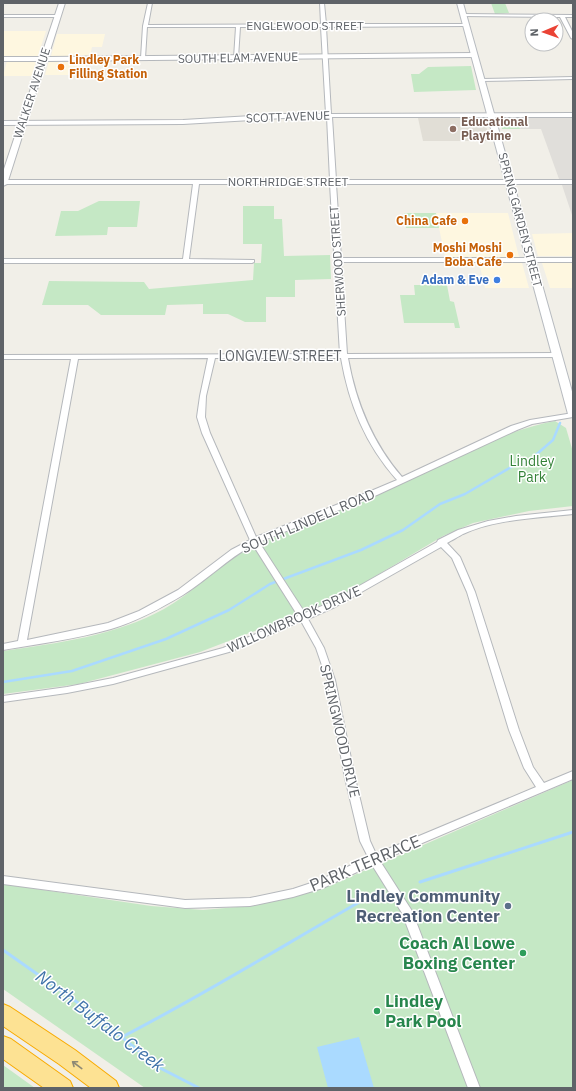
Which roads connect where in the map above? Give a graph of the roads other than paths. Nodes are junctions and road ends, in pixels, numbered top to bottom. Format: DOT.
graph roads {
  1 [pos="62,3"];
  2 [pos="150,3"];
  3 [pos="322,3"];
  4 [pos="460,3"];
  5 [pos="462,15"];
  6 [pos="3,16"];
  7 [pos="57,16"];
  8 [pos="524,16"];
  9 [pos="564,20"];
  10 [pos="465,25"];
  11 [pos="145,26"];
  12 [pos="238,26"];
  13 [pos="324,26"];
  14 [pos="573,38"];
  15 [pos="474,55"];
  16 [pos="326,57"];
  17 [pos="143,58"];
  18 [pos="236,58"];
  19 [pos="3,59"];
  20 [pos="43,59"];
  21 [pos="573,78"];
  22 [pos="482,80"];
  23 [pos="573,115"];
  24 [pos="329,116"];
  25 [pos="492,116"];
  26 [pos="3,122"];
  27 [pos="23,122"];
  28 [pos="333,182"];
  29 [pos="510,182"];
  30 [pos="573,182"];
  31 [pos="3,183"];
  32 [pos="196,183"];
  33 [pos="338,260"];
  34 [pos="531,260"];
  35 [pos="573,260"];
  36 [pos="3,261"];
  37 [pos="186,261"];
  38 [pos="252,261"];
  39 [pos="558,355"];
  40 [pos="212,356"];
  41 [pos="3,357"];
  42 [pos="74,357"];
  43 [pos="344,357"];
  44 [pos="573,415"];
  45 [pos="401,480"];
  46 [pos="573,512"];
  47 [pos="254,541"];
  48 [pos="441,542"];
  49 [pos="304,617"];
  50 [pos="22,644"];
  51 [pos="3,647"];
  52 [pos="3,699"];
  53 [pos="573,775"];
  54 [pos="542,788"];
  55 [pos="374,859"];
  56 [pos="3,880"];
  57 [pos="3,1014"];
  58 [pos="3,1046"];
  59 [pos="62,1088"];
  60 [pos="108,1088"];
  61 [pos="474,1088"];
  1 -- 7 [label="street, WALKER AVENUE"];
  2 -- 11 [label="street"];
  3 -- 13 [label="street, SHERWOOD STREET"];
  4 -- 5 [label="main road, SPRING GARDEN STREET"];
  5 -- 8 [label="street"];
  5 -- 10 [label="main road, SPRING GARDEN STREET"];
  6 -- 7 [label="street"];
  7 -- 20 [label="street, WALKER AVENUE"];
  9 -- 14 [label="street"];
  10 -- 13 [label="street, ENGLEWOOD STREET"];
  10 -- 15 [label="main road, SPRING GARDEN STREET"];
  11 -- 12 [label="street, ENGLEWOOD STREET"];
  11 -- 17 [label="street"];
  12 -- 13 [label="street, ENGLEWOOD STREET"];
  12 -- 18 [label="street"];
  13 -- 16 [label="street, SHERWOOD STREET"];
  15 -- 16 [label="street, SOUTH ELAM AVENUE"];
  15 -- 22 [label="main road, SPRING GARDEN STREET"];
  16 -- 18 [label="street, SOUTH ELAM AVENUE"];
  16 -- 24 [label="street, SHERWOOD STREET"];
  17 -- 18 [label="street, SOUTH ELAM AVENUE"];
  17 -- 20 [label="street, SOUTH ELAM AVENUE"];
  19 -- 20 [label="street, SOUTH ELAM AVENUE"];
  20 -- 27 [label="street, WALKER AVENUE"];
  21 -- 22 [label="street"];
  22 -- 25 [label="main road, SPRING GARDEN STREET"];
  23 -- 25 [label="street, SCOTT AVENUE"];
  24 -- 25 [label="street, SCOTT AVENUE"];
  24 -- 27 [label="street, SCOTT AVENUE"];
  24 -- 28 [label="street, SHERWOOD STREET"];
  25 -- 29 [label="main road, SPRING GARDEN STREET"];
  26 -- 27 [label="street, SCOTT AVENUE"];
  27 -- 31 [label="street, WALKER AVENUE"];
  28 -- 29 [label="street, NORTHRIDGE STREET"];
  28 -- 32 [label="street, NORTHRIDGE STREET"];
  28 -- 33 [label="street, SHERWOOD STREET"];
  29 -- 30 [label="street, NORTHRIDGE STREET"];
  29 -- 34 [label="main road, SPRING GARDEN STREET"];
  31 -- 32 [label="street, NORTHRIDGE STREET"];
  32 -- 37 [label="street"];
  33 -- 34 [label="street"];
  33 -- 43 [label="street, SHERWOOD STREET"];
  34 -- 35 [label="street"];
  34 -- 39 [label="main road, SPRING GARDEN STREET"];
  36 -- 37 [label="street"];
  37 -- 38 [label="street"];
  39 -- 43 [label="street, LONGVIEW STREET"];
  39 -- 44 [label="main road, SPRING GARDEN STREET"];
  40 -- 42 [label="street, LONGVIEW STREET"];
  40 -- 43 [label="street, LONGVIEW STREET"];
  40 -- 47 [label="street, SPRINGWOOD DRIVE"];
  41 -- 42 [label="street, LONGVIEW STREET"];
  42 -- 50 [label="street"];
  43 -- 45 [label="street, SHERWOOD STREET"];
  44 -- 45 [label="street, SOUTH LINDELL ROAD"];
  45 -- 47 [label="street, SOUTH LINDELL ROAD"];
  46 -- 48 [label="street, WILLOWBROOK DRIVE"];
  47 -- 49 [label="street, SPRINGWOOD DRIVE"];
  47 -- 50 [label="street, SOUTH LINDELL ROAD"];
  48 -- 49 [label="street, WILLOWBROOK DRIVE"];
  48 -- 54 [label="street"];
  49 -- 52 [label="street, WILLOWBROOK DRIVE"];
  49 -- 55 [label="street, SPRINGWOOD DRIVE"];
  50 -- 51 [label="street, SOUTH LINDELL ROAD"];
  53 -- 54 [label="street, PARK TERRACE"];
  54 -- 55 [label="street, PARK TERRACE"];
  55 -- 56 [label="street, PARK TERRACE"];
  55 -- 61 [label="street, SPRINGWOOD DRIVE"];
  60 -- 57 [label="highway, one-way"];
  58 -- 59 [label="highway"];
}
